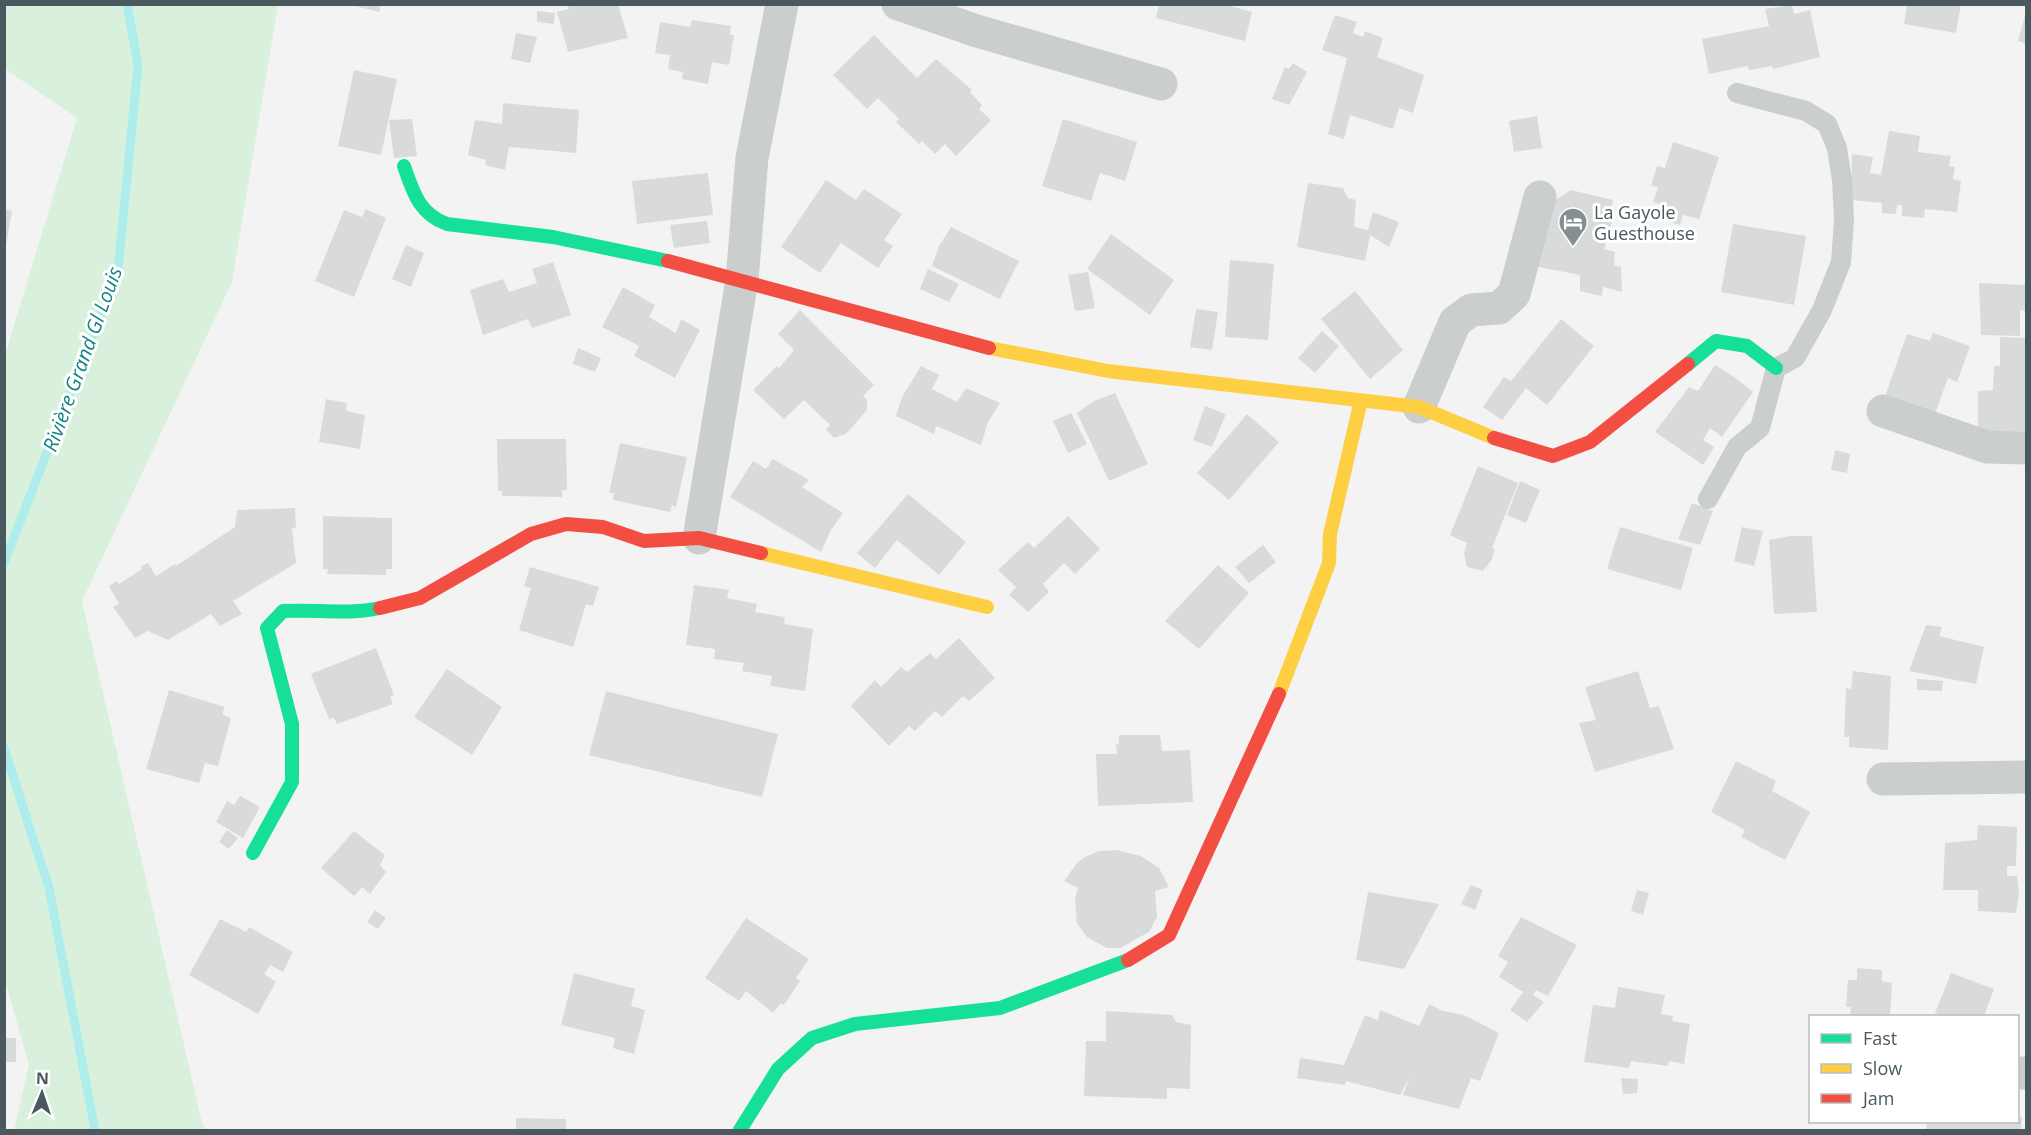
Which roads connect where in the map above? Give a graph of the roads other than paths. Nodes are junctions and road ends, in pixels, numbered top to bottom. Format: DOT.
graph roads {
  1 [pos="782,4"];
  2 [pos="898,4"];
  3 [pos="1161,84"];
  4 [pos="1737,93"];
  5 [pos="404,166"];
  6 [pos="1540,197"];
  7 [pos="742,280"];
  8 [pos="1776,368"];
  9 [pos="1361,400"];
  10 [pos="1419,406"];
  11 [pos="1883,411"];
  12 [pos="2026,448"];
  13 [pos="1708,499"];
  14 [pos="699,538"];
  15 [pos="987,607"];
  16 [pos="2026,777"];
  17 [pos="1882,779"];
  18 [pos="253,853"];
  19 [pos="740,1131"];
  1 -- 7 [label="street"];
  2 -- 3 [label="street"];
  4 -- 8 [label="lane"];
  5 -- 7 [label="street"];
  6 -- 10 [label="street"];
  7 -- 9 [label="street"];
  7 -- 14 [label="street"];
  8 -- 10 [label="street"];
  8 -- 13 [label="lane"];
  9 -- 10 [label="street"];
  9 -- 19 [label="street"];
  11 -- 12 [label="street"];
  14 -- 15 [label="street"];
  14 -- 18 [label="street"];
  16 -- 17 [label="street"];
}
